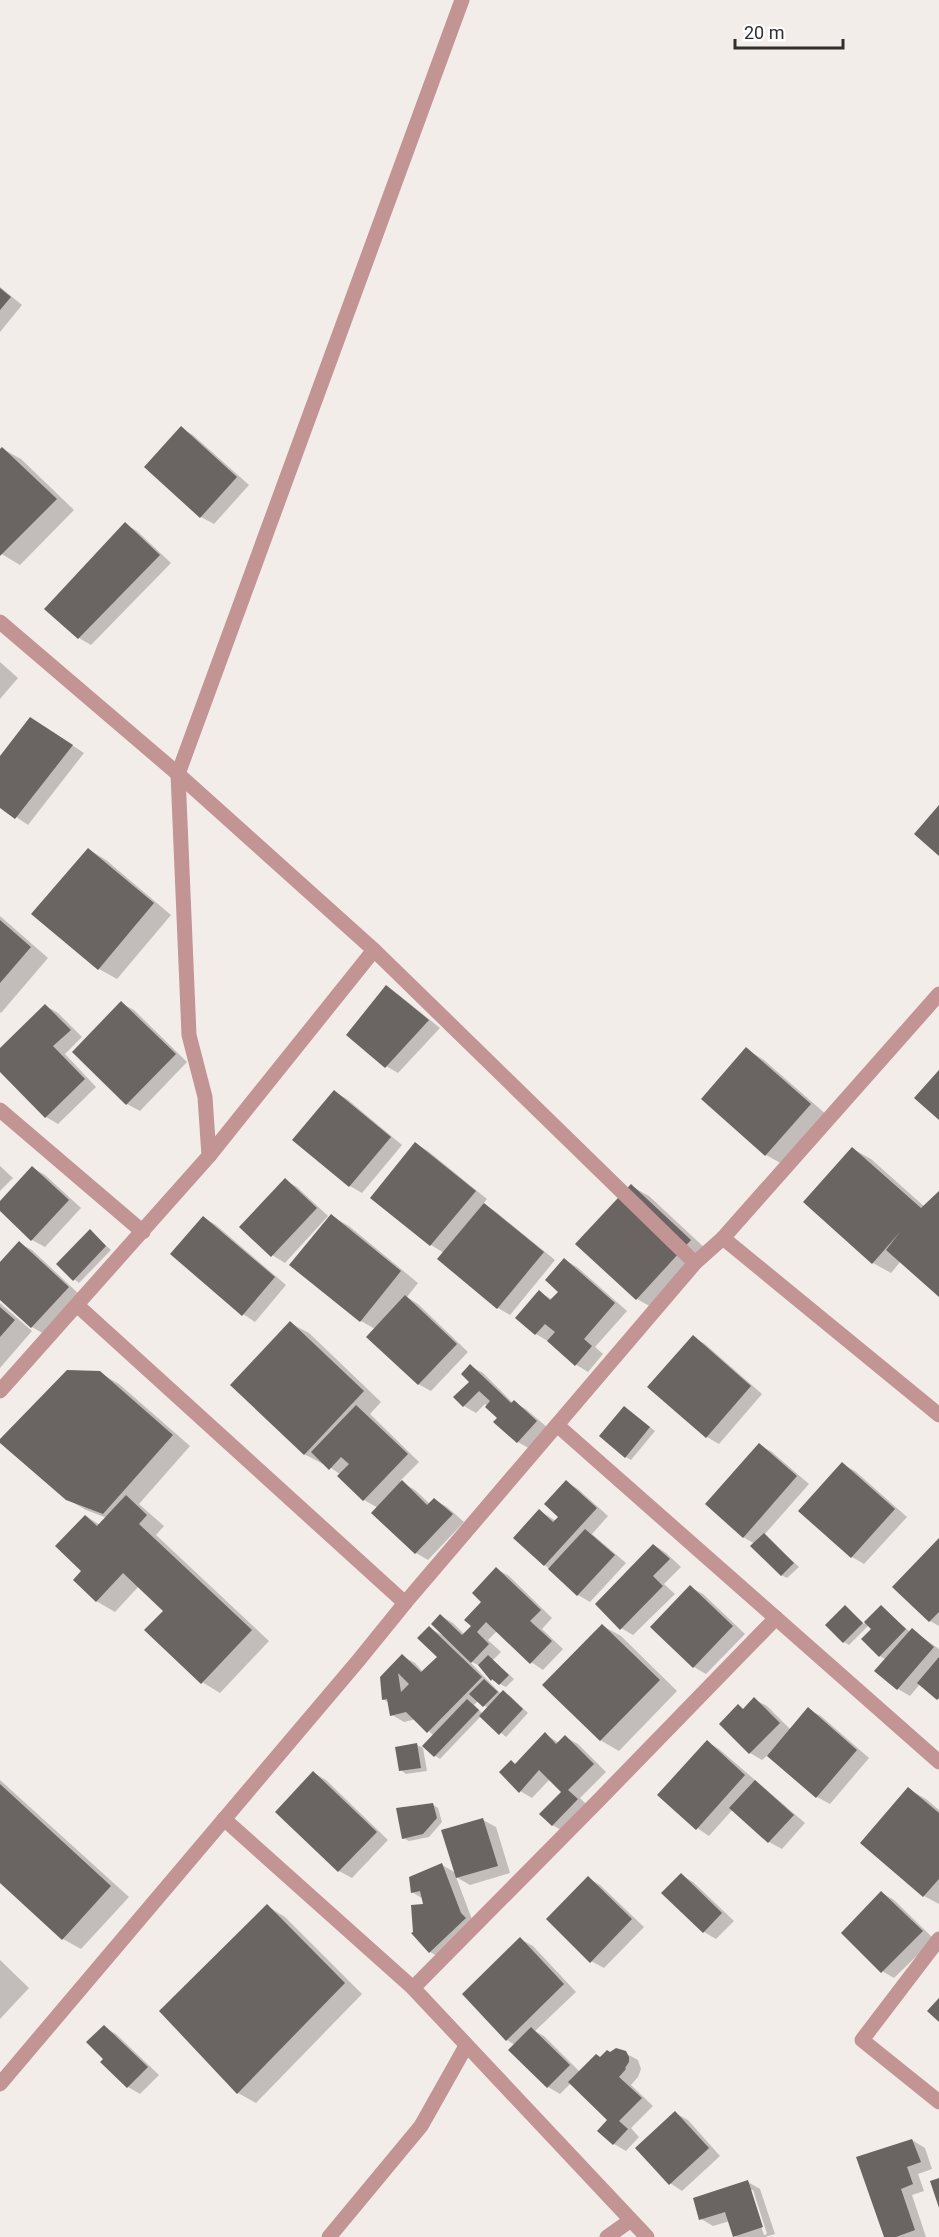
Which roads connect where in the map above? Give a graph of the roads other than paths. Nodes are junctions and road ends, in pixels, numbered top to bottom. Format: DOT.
graph roads {
  1 [pos="462,0"];
  2 [pos="0,622"];
  3 [pos="178,774"];
  4 [pos="374,950"];
  5 [pos="939,994"];
  6 [pos="0,1110"];
  7 [pos="209,1156"];
  8 [pos="143,1232"];
  9 [pos="723,1238"];
  10 [pos="695,1263"];
  11 [pos="78,1306"];
  12 [pos="0,1391"];
  13 [pos="939,1415"];
  14 [pos="556,1425"];
  15 [pos="405,1603"];
  16 [pos="776,1618"];
  17 [pos="939,1762"];
  18 [pos="224,1819"];
  19 [pos="939,1940"];
  20 [pos="412,1988"];
  21 [pos="466,2046"];
  22 [pos="0,2084"];
  23 [pos="939,2102"];
  24 [pos="631,2220"];
  25 [pos="330,2237"];
  26 [pos="607,2237"];
  27 [pos="647,2237"];
  1 -- 3 [label="street"];
  2 -- 3 [label="street"];
  3 -- 4 [label="street"];
  3 -- 7 [label="street"];
  4 -- 7 [label="street"];
  4 -- 10 [label="street"];
  5 -- 9 [label="street"];
  6 -- 8 [label="street"];
  7 -- 8 [label="street"];
  8 -- 11 [label="street"];
  9 -- 10 [label="street"];
  9 -- 13 [label="street"];
  10 -- 14 [label="street"];
  11 -- 12 [label="street"];
  11 -- 15 [label="street"];
  14 -- 15 [label="street"];
  14 -- 16 [label="street"];
  15 -- 18 [label="street"];
  16 -- 17 [label="street"];
  16 -- 20 [label="street"];
  18 -- 20 [label="street"];
  18 -- 22 [label="street"];
  19 -- 23 [label="street"];
  20 -- 21 [label="street"];
  21 -- 24 [label="street"];
  21 -- 25 [label="street"];
  24 -- 26 [label="street"];
  24 -- 27 [label="street"];
}
